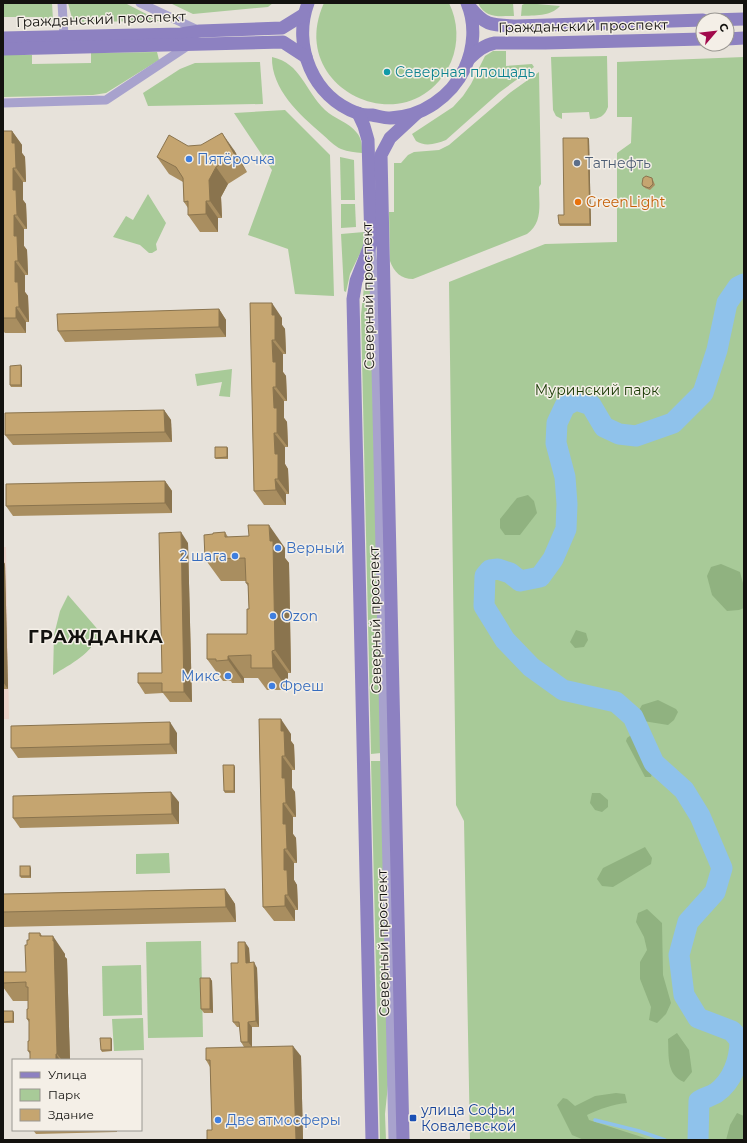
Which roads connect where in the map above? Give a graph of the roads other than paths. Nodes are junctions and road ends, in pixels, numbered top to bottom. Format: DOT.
graph roads {
  1 [pos="62,3"];
  2 [pos="140,3"];
  3 [pos="468,4"];
  4 [pos="306,9"];
  5 [pos="695,20"];
  6 [pos="200,31"];
  7 [pos="64,36"];
  8 [pos="3,38"];
  9 [pos="695,39"];
  10 [pos="189,45"];
  11 [pos="3,49"];
  12 [pos="306,57"];
  13 [pos="469,59"];
  14 [pos="3,103"];
  15 [pos="418,112"];
  16 [pos="358,113"];
  17 [pos="371,243"];
  18 [pos="372,1140"];
  19 [pos="393,1140"];
  20 [pos="403,1140"];
  1 -- 7 [label="street"];
  2 -- 6 [label="street, Гражданский проспект"];
  3 -- 5 [label="main road, Гражданский проспект"];
  3 -- 13 [label="main road"];
  4 -- 6 [label="main road, Гражданский проспект"];
  4 -- 12 [label="main road"];
  6 -- 7 [label="main road, Гражданский проспект"];
  7 -- 8 [label="main road, Гражданский проспект"];
  9 -- 13 [label="main road, Гражданский проспект"];
  10 -- 11 [label="main road, Гражданский проспект"];
  10 -- 12 [label="main road, Гражданский проспект"];
  10 -- 14 [label="street, Гражданский проспект"];
  12 -- 16 [label="main road"];
  13 -- 15 [label="main road"];
  15 -- 16 [label="main road"];
  15 -- 20 [label="main road, Северный проспект"];
  16 -- 17 [label="main road, Северный проспект"];
  17 -- 18 [label="main road, Северный проспект"];
  17 -- 19 [label="street, Северный проспект"];
}
